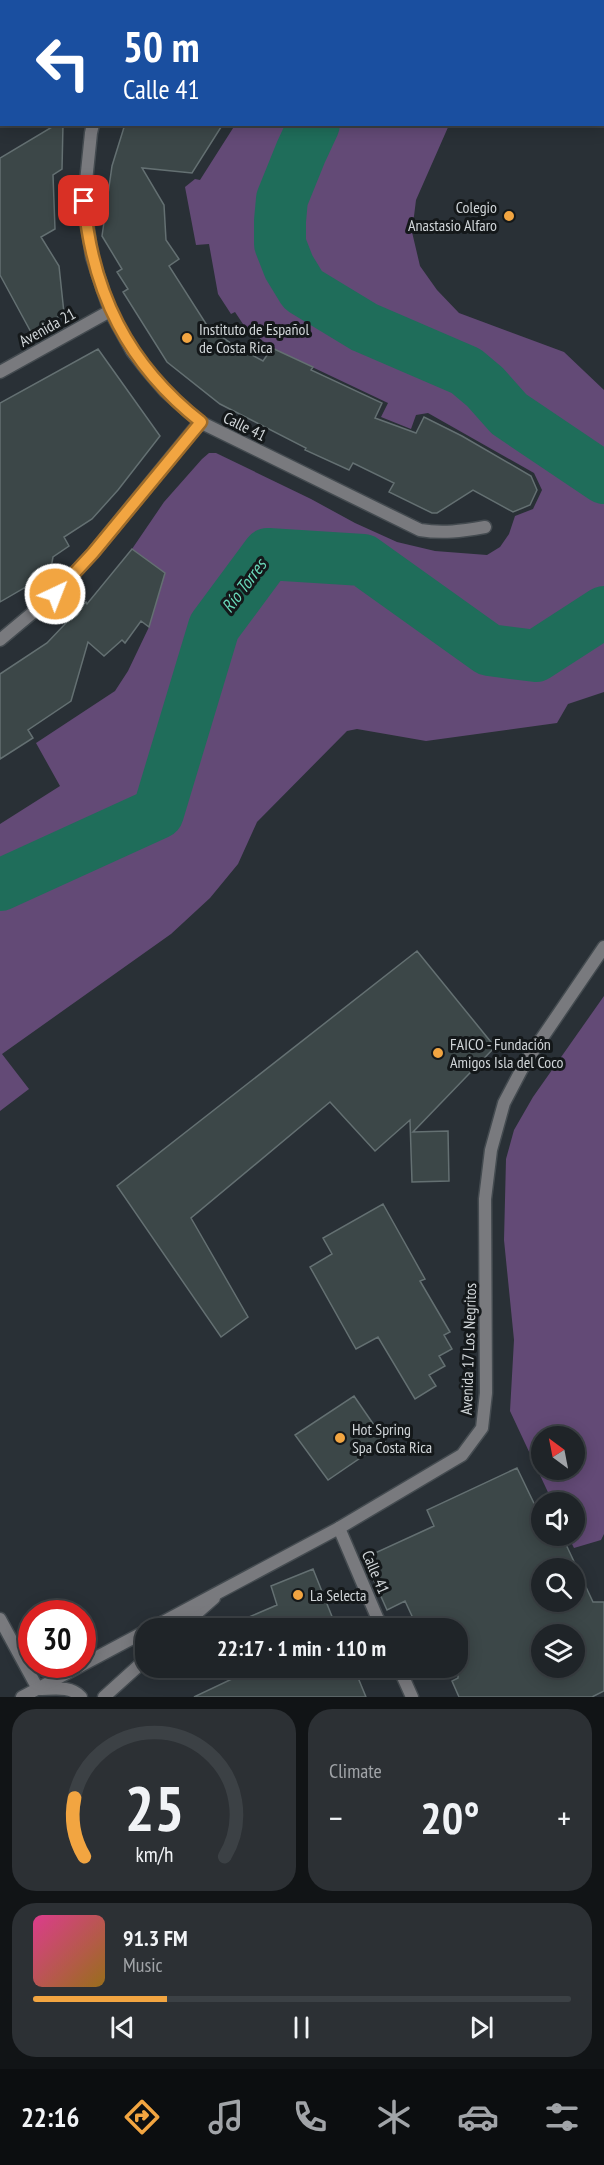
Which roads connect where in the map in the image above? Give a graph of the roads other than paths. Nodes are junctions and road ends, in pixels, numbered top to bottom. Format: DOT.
graph roads {
  1 [pos="93,126"];
  2 [pos="110,311"];
  3 [pos="0,372"];
  4 [pos="201,422"];
  5 [pos="485,526"];
  6 [pos="0,640"];
  7 [pos="604,947"];
  8 [pos="339,1528"];
  9 [pos="222,1590"];
  10 [pos="170,1618"];
  11 [pos="191,1618"];
  12 [pos="377,1618"];
  13 [pos="0,1619"];
  14 [pos="135,1637"];
  15 [pos="135,1669"];
  16 [pos="403,1678"];
  17 [pos="38,1689"];
  18 [pos="22,1697"];
  19 [pos="81,1697"];
  20 [pos="104,1697"];
  21 [pos="412,1697"];
  1 -- 2 [label="street, Calle 41"];
  2 -- 3 [label="street, Avenida 21"];
  2 -- 4 [label="street, Calle 41"];
  4 -- 5 [label="street, Calle 41"];
  4 -- 6 [label="street"];
  7 -- 8 [label="street, Avenida 17 Los Negritos"];
  8 -- 9 [label="street, Avenida 17 Los Negritos"];
  8 -- 12 [label="street, Calle 41"];
  9 -- 10 [label="street, Avenida 17 Los Negritos"];
  9 -- 11 [label="street"];
  13 -- 17 [label="street"];
  14 -- 17 [label="street"];
  15 -- 20 [label="street"];
  16 -- 21 [label="street"];
  17 -- 18 [label="street"];
  17 -- 19 [label="street"];
}
